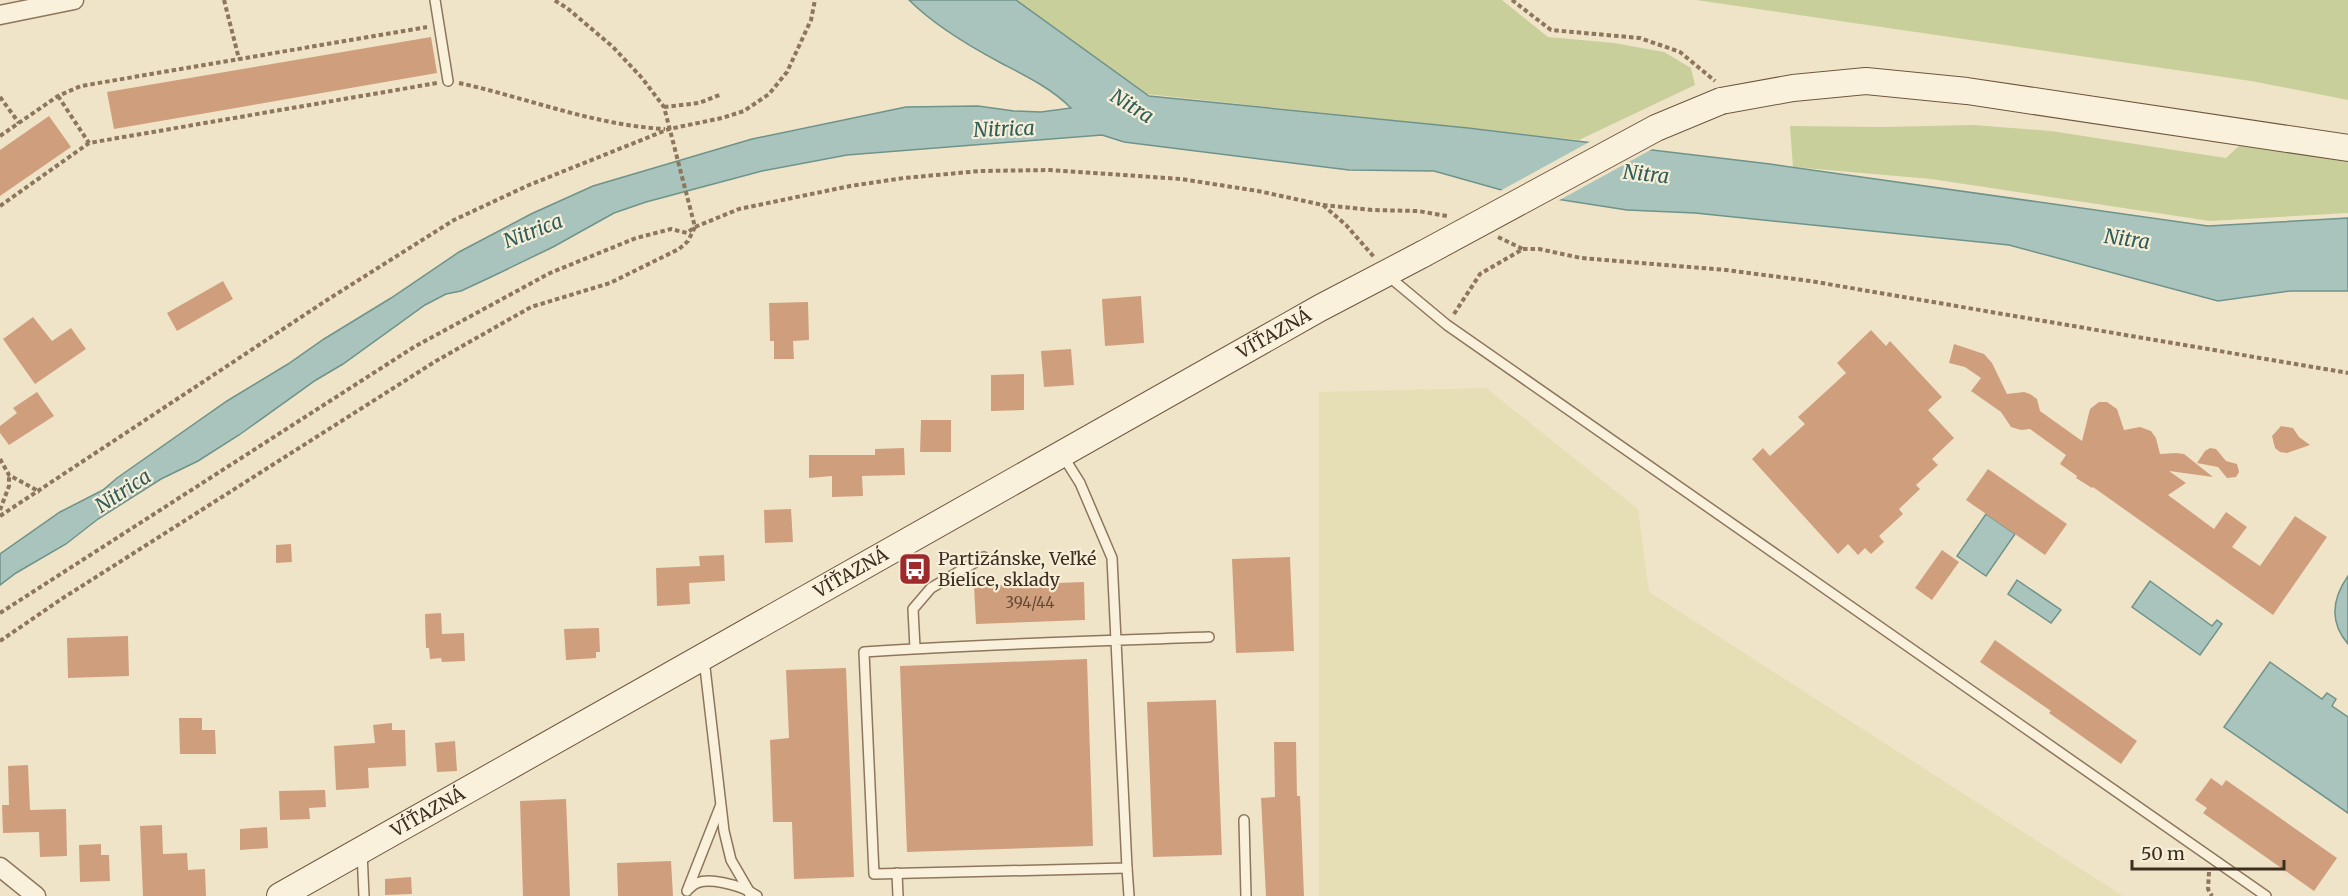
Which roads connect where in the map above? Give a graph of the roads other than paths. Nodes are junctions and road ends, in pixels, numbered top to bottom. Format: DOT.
graph roads {
  1 [pos="74,0"];
  2 [pos="435,0"];
  3 [pos="0,15"];
  4 [pos="448,81"];
  5 [pos="2348,148"];
  6 [pos="1387,275"];
  7 [pos="1061,454"];
  8 [pos="984,557"];
  9 [pos="1209,638"];
  10 [pos="1118,641"];
  11 [pos="915,648"];
  12 [pos="704,656"];
  13 [pos="721,806"];
  14 [pos="1244,820"];
  15 [pos="362,850"];
  16 [pos="0,867"];
  17 [pos="1127,868"];
  18 [pos="897,873"];
  19 [pos="686,893"];
  20 [pos="752,894"];
  21 [pos="36,896"];
  22 [pos="280,896"];
  23 [pos="364,896"];
  24 [pos="898,896"];
  25 [pos="1129,896"];
  26 [pos="1246,896"];
  27 [pos="2266,896"];
  1 -- 3 [label="street"];
  2 -- 4 [label="lane"];
  5 -- 6 [label="main road, VÍŤAZNÁ, bridge"];
  6 -- 7 [label="main road, VÍŤAZNÁ"];
  6 -- 27 [label="lane"];
  7 -- 10 [label="lane"];
  7 -- 12 [label="main road, VÍŤAZNÁ"];
  8 -- 11 [label="lane"];
  9 -- 10 [label="lane"];
  10 -- 11 [label="lane"];
  10 -- 17 [label="lane"];
  11 -- 18 [label="lane"];
  12 -- 13 [label="lane"];
  12 -- 15 [label="main road, VÍŤAZNÁ"];
  13 -- 19 [label="lane"];
  13 -- 20 [label="lane"];
  14 -- 26 [label="lane"];
  15 -- 22 [label="main road, VÍŤAZNÁ"];
  15 -- 23 [label="lane"];
  16 -- 21 [label="street"];
  17 -- 18 [label="lane"];
  17 -- 25 [label="lane"];
  18 -- 24 [label="lane"];
  19 -- 20 [label="lane"];
}
